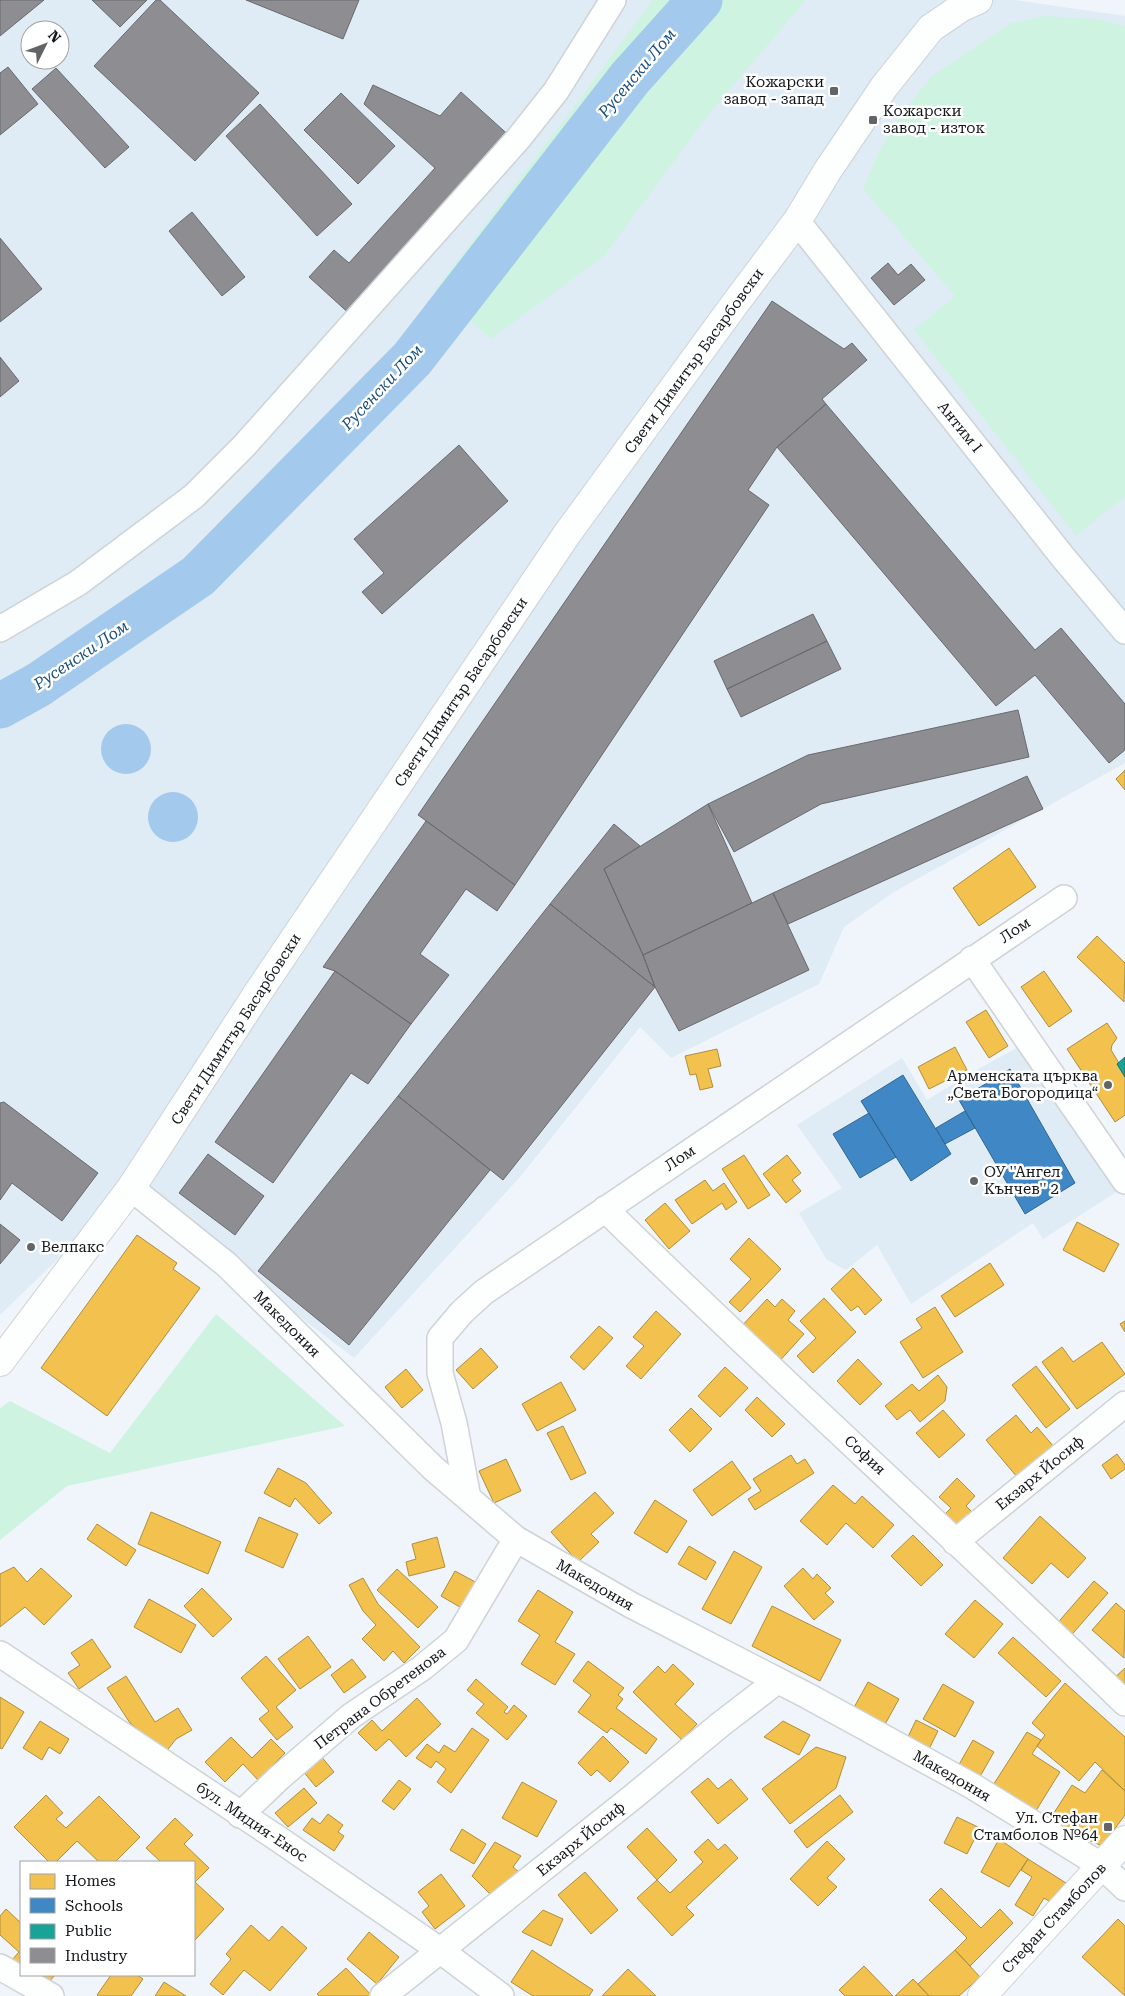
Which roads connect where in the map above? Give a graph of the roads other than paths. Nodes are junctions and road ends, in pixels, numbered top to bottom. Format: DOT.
graph roads {
  1 [pos="613,0"];
  2 [pos="978,0"];
  3 [pos="797,221"];
  4 [pos="0,629"];
  5 [pos="1125,631"];
  6 [pos="1064,898"];
  7 [pos="972,959"];
  8 [pos="1125,1181"];
  9 [pos="131,1188"];
  10 [pos="605,1209"];
  11 [pos="0,1362"];
  12 [pos="1125,1404"];
  13 [pos="468,1498"];
  14 [pos="516,1539"];
  15 [pos="955,1542"];
  16 [pos="0,1654"];
  17 [pos="777,1681"];
  18 [pos="1125,1702"];
  19 [pos="240,1815"];
  20 [pos="1125,1840"];
  21 [pos="1102,1866"];
  22 [pos="1125,1888"];
  23 [pos="440,1951"];
  24 [pos="0,1967"];
  25 [pos="50,1996"];
  26 [pos="383,1996"];
  27 [pos="501,1996"];
  28 [pos="982,1996"];
  1 -- 4 [label="street"];
  2 -- 3 [label="street, Свети Димитър Басарбовски"];
  3 -- 5 [label="street, Антим I"];
  3 -- 9 [label="street, Свети Димитър Басарбовски"];
  6 -- 7 [label="street, Лом"];
  7 -- 8 [label="street"];
  7 -- 10 [label="street, Лом"];
  9 -- 11 [label="street, Свети Димитър Басарбовски"];
  9 -- 13 [label="street, Македония"];
  10 -- 13 [label="street, Лом"];
  10 -- 15 [label="street, София"];
  12 -- 15 [label="street, Екзарх Йосиф"];
  13 -- 14 [label="street, Македония"];
  14 -- 17 [label="street, Македония"];
  14 -- 19 [label="street, Петрана Обретенова"];
  15 -- 18 [label="street, София"];
  16 -- 19 [label="street, бул. Мидия-Енос"];
  17 -- 21 [label="street, Македония"];
  17 -- 23 [label="street, Екзарх Йосиф"];
  19 -- 23 [label="street, бул. Мидия-Енос"];
  20 -- 21 [label="street, Стефан Стамболов"];
  21 -- 22 [label="street, Македония"];
  21 -- 28 [label="street, Стефан Стамболов"];
  23 -- 26 [label="street, Екзарх Йосиф"];
  23 -- 27 [label="street, бул. Мидия-Енос"];
  24 -- 25 [label="street"];
}
